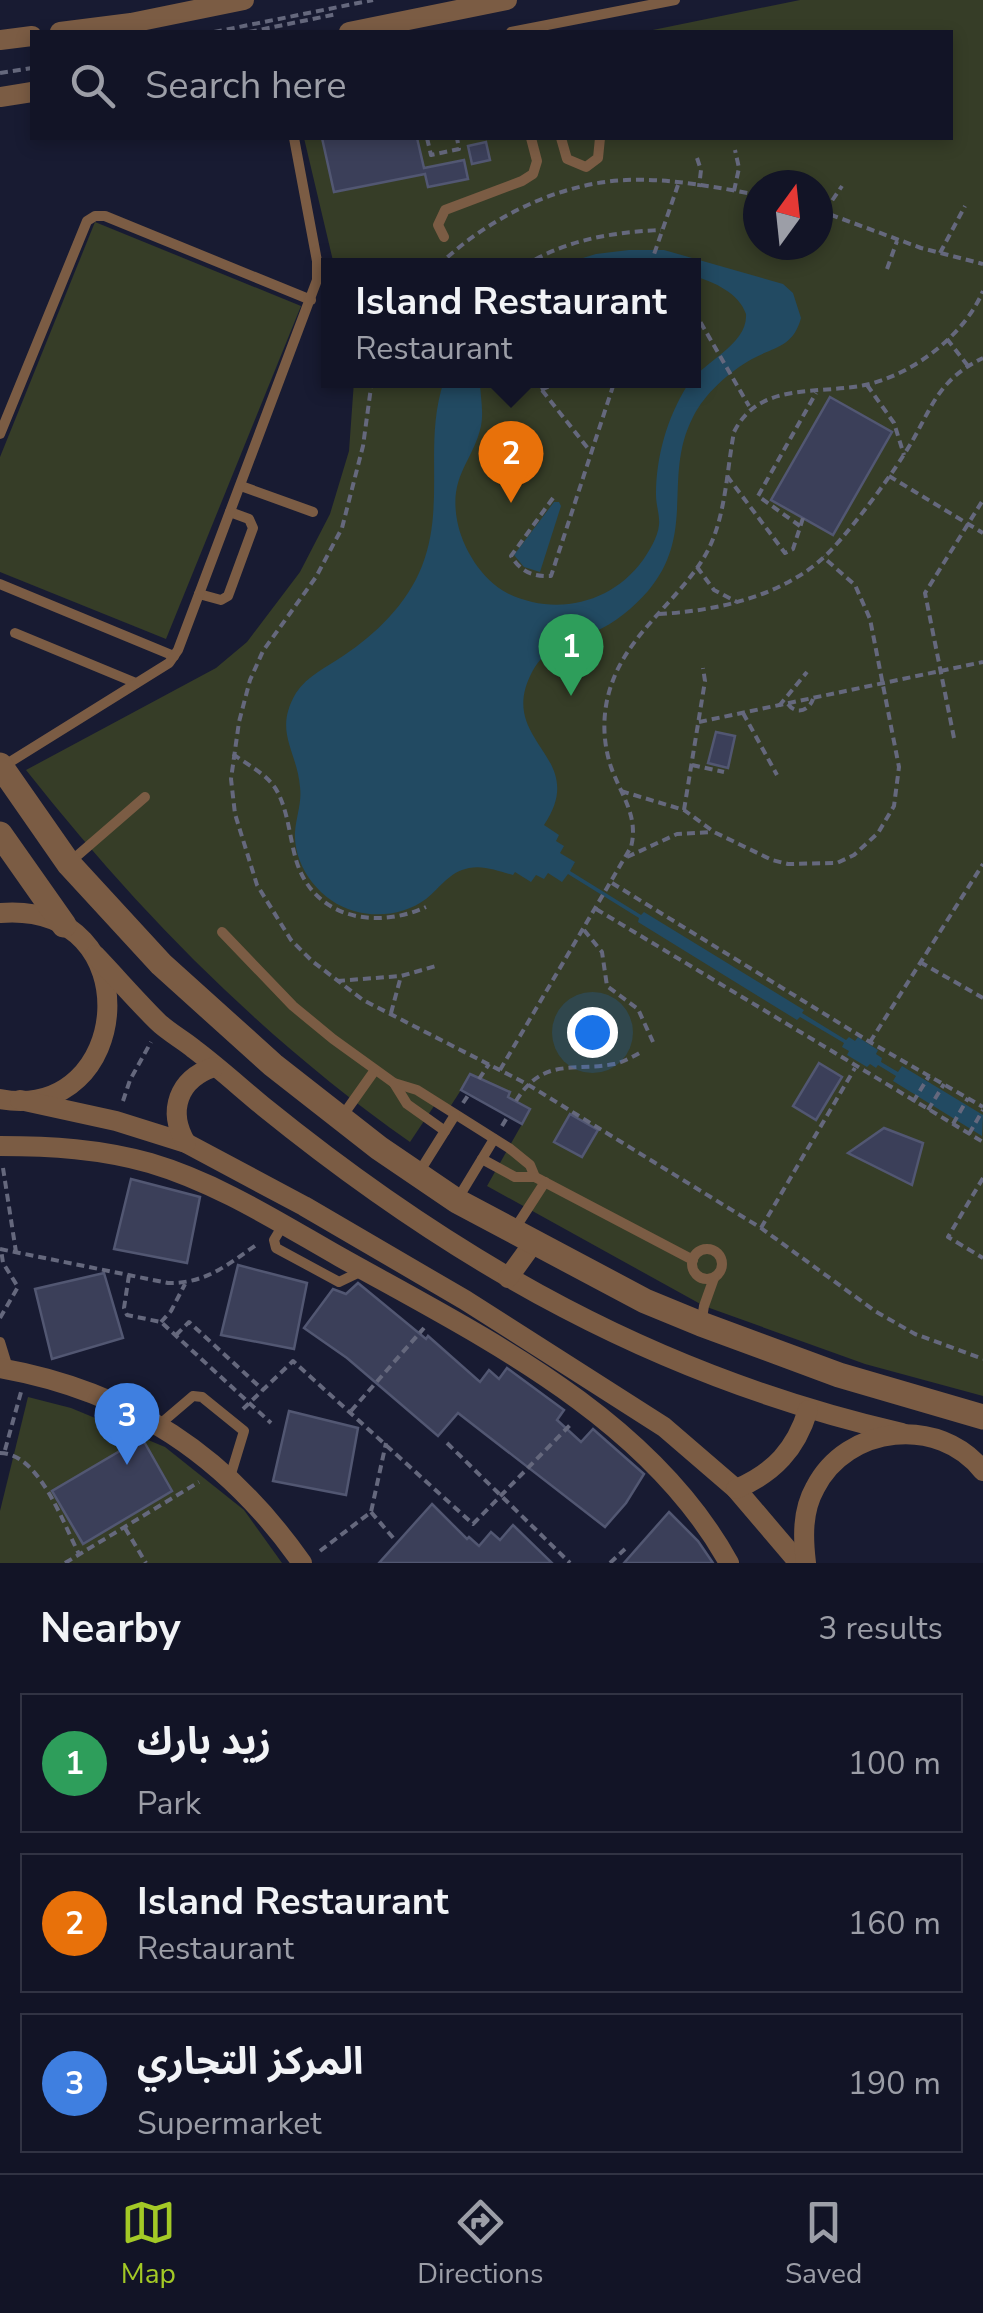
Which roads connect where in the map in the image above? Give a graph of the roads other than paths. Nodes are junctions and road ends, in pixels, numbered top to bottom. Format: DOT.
graph roads {
  1 [pos="244,0"];
  2 [pos="507,0"];
  3 [pos="675,0"];
  4 [pos="586,18"];
  5 [pos="540,29"];
  6 [pos="76,30"];
  7 [pos="359,30"];
  8 [pos="588,30"];
  9 [pos="30,36"];
  10 [pos="0,40"];
  11 [pos="30,92"];
  12 [pos="0,97"];
  13 [pos="294,140"];
  14 [pos="532,140"];
  15 [pos="562,140"];
  16 [pos="600,140"];
  17 [pos="444,236"];
  18 [pos="311,300"];
  19 [pos="0,434"];
  20 [pos="240,486"];
  21 [pos="230,512"];
  22 [pos="313,512"];
  23 [pos="0,584"];
  24 [pos="200,594"];
  25 [pos="14,632"];
  26 [pos="174,656"];
  27 [pos="136,683"];
  28 [pos="1,766"];
  29 [pos="145,798"];
  30 [pos="0,834"];
  31 [pos="69,864"];
  32 [pos="0,913"];
  33 [pos="64,925"];
  34 [pos="222,932"];
  35 [pos="95,955"];
  36 [pos="214,1067"];
  37 [pos="375,1070"];
  38 [pos="394,1082"];
  39 [pos="8,1101"];
  40 [pos="456,1116"];
  41 [pos="340,1118"];
  42 [pos="446,1132"];
  43 [pos="494,1139"];
  44 [pos="186,1143"];
  45 [pos="1,1156"];
  46 [pos="482,1159"];
  47 [pos="417,1175"];
  48 [pos="540,1180"];
  49 [pos="457,1201"];
  50 [pos="524,1236"];
  51 [pos="693,1260"];
  52 [pos="508,1278"];
  53 [pos="714,1278"];
  54 [pos="702,1324"];
  55 [pos="0,1342"];
  56 [pos="12,1370"];
  57 [pos="808,1410"];
  58 [pos="983,1417"];
  59 [pos="158,1425"];
  60 [pos="902,1433"];
  61 [pos="955,1446"];
  62 [pos="983,1456"];
  63 [pos="983,1471"];
  64 [pos="225,1473"];
  65 [pos="736,1489"];
  66 [pos="310,1558"];
  67 [pos="729,1563"];
  68 [pos="798,1563"];
  69 [pos="806,1563"];
  1 -- 6 [label="street"];
  2 -- 7 [label="street"];
  3 -- 4 [label="lane"];
  4 -- 5 [label="lane"];
  4 -- 8 [label="lane"];
  9 -- 10 [label="street"];
  11 -- 12 [label="street"];
  13 -- 18 [label="lane"];
  14 -- 17 [label="lane"];
  15 -- 16 [label="lane"];
  18 -- 19 [label="lane"];
  18 -- 20 [label="lane"];
  20 -- 21 [label="lane"];
  20 -- 22 [label="lane"];
  21 -- 24 [label="lane"];
  21 -- 24 [label="lane"];
  23 -- 26 [label="lane"];
  24 -- 26 [label="lane"];
  25 -- 27 [label="lane"];
  26 -- 27 [label="lane"];
  27 -- 28 [label="lane"];
  28 -- 31 [label="street"];
  29 -- 31 [label="lane"];
  30 -- 33 [label="street"];
  31 -- 41 [label="street"];
  32 -- 33 [label="street"];
  33 -- 35 [label="street"];
  34 -- 37 [label="lane"];
  35 -- 36 [label="street"];
  35 -- 39 [label="street"];
  36 -- 44 [label="street"];
  36 -- 52 [label="street"];
  37 -- 38 [label="lane"];
  37 -- 41 [label="lane"];
  38 -- 40 [label="lane"];
  38 -- 42 [label="lane"];
  39 -- 44 [label="street"];
  40 -- 42 [label="lane"];
  40 -- 43 [label="lane"];
  41 -- 47 [label="street"];
  42 -- 47 [label="lane"];
  43 -- 46 [label="lane"];
  43 -- 48 [label="lane"];
  44 -- 65 [label="street"];
  45 -- 67 [label="street"];
  46 -- 48 [label="lane"];
  46 -- 49 [label="lane"];
  47 -- 49 [label="street"];
  48 -- 50 [label="lane"];
  48 -- 51 [label="lane"];
  49 -- 50 [label="street"];
  50 -- 52 [label="street"];
  50 -- 54 [label="street"];
  51 -- 53 [label="lane"];
  51 -- 53 [label="lane"];
  52 -- 57 [label="street"];
  53 -- 54 [label="lane"];
  54 -- 58 [label="street"];
  55 -- 56 [label="lane"];
  56 -- 59 [label="street"];
  57 -- 60 [label="street"];
  57 -- 65 [label="street"];
  59 -- 64 [label="street"];
  59 -- 64 [label="lane"];
  60 -- 61 [label="street"];
  60 -- 69 [label="street"];
  61 -- 62 [label="street"];
  61 -- 63 [label="street"];
  64 -- 66 [label="street"];
  65 -- 68 [label="street"];
}
